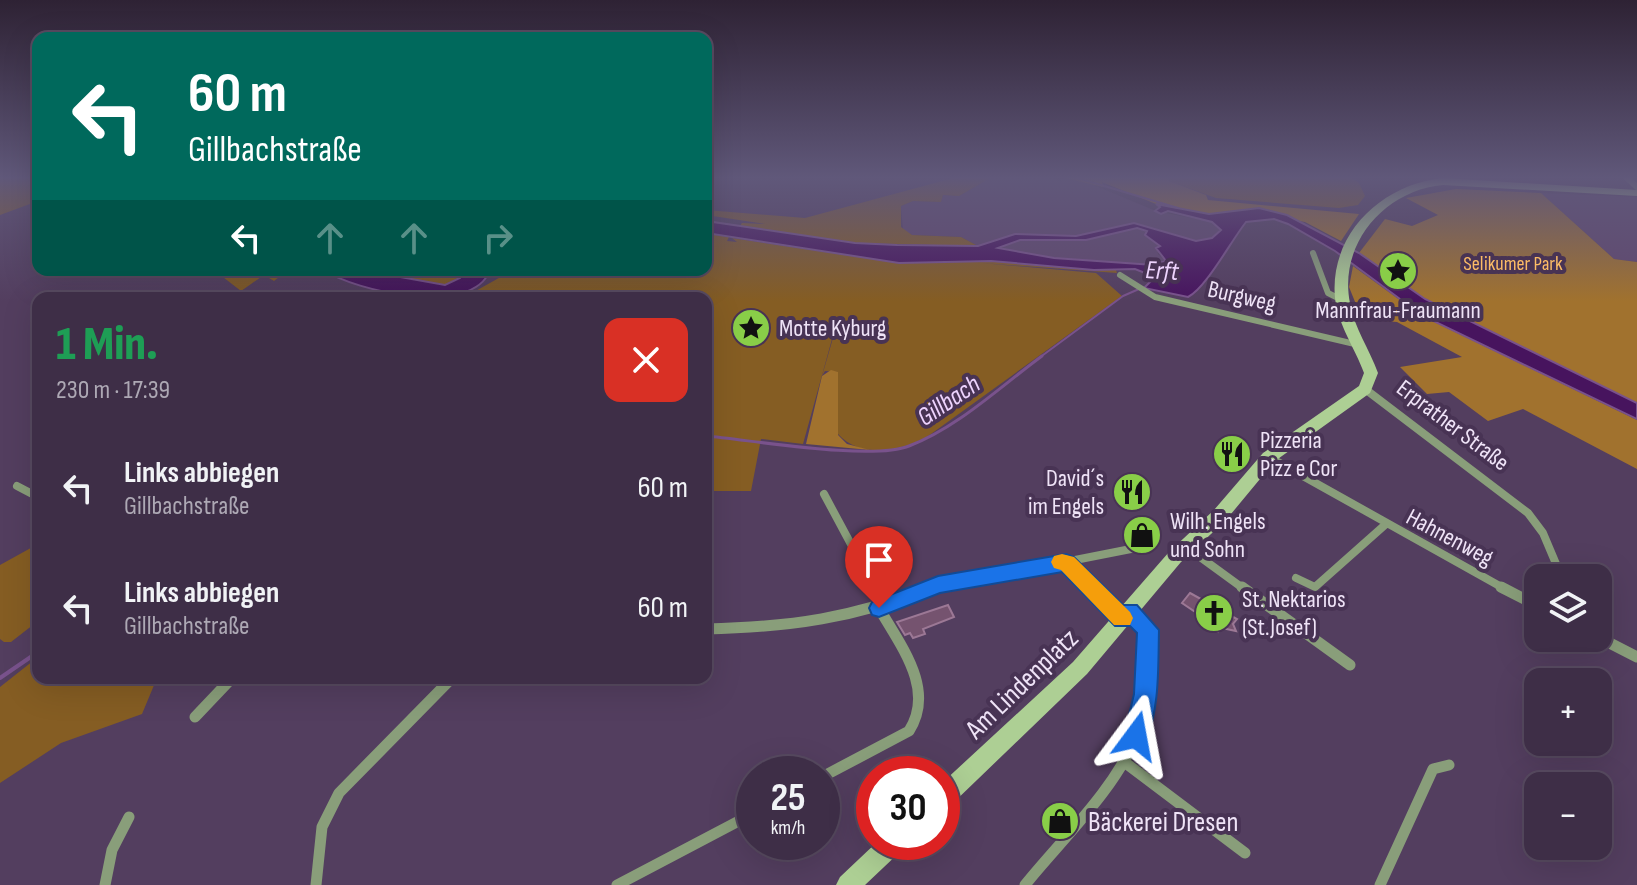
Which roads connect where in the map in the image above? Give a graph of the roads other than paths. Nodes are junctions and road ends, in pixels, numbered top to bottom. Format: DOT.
graph roads {
  1 [pos="1369,218"];
  2 [pos="1313,253"];
  3 [pos="1120,275"];
  4 [pos="1342,300"];
  5 [pos="1359,345"];
  6 [pos="1365,389"];
  7 [pos="1269,457"];
  8 [pos="17,486"];
  9 [pos="32,494"];
  10 [pos="824,494"];
  11 [pos="1386,524"];
  12 [pos="1185,546"];
  13 [pos="1141,547"];
  14 [pos="1066,563"];
  15 [pos="1556,564"];
  16 [pos="1296,578"];
  17 [pos="1524,598"];
  18 [pos="882,607"];
  19 [pos="1126,616"];
  20 [pos="712,629"];
  21 [pos="1612,644"];
  22 [pos="1637,657"];
  23 [pos="1350,665"];
  24 [pos="223,684"];
  25 [pos="446,684"];
  26 [pos="195,717"];
  27 [pos="1123,761"];
  28 [pos="1449,765"];
  29 [pos="840,767"];
  30 [pos="960,781"];
  31 [pos="129,817"];
  32 [pos="736,822"];
  33 [pos="1245,853"];
  34 [pos="875,860"];
  35 [pos="105,885"];
  36 [pos="316,885"];
  37 [pos="617,885"];
  38 [pos="848,885"];
  39 [pos="1025,885"];
  40 [pos="1380,885"];
  1 -- 4 [label="main road, Erprather Straße"];
  2 -- 4 [label="street, Erprather Straße"];
  3 -- 5 [label="street, Burgweg"];
  4 -- 5 [label="main road, Erprather Straße"];
  5 -- 6 [label="main road, Erprather Straße"];
  6 -- 7 [label="main road, Am Lindenplatz"];
  6 -- 15 [label="street, Erprather Straße"];
  7 -- 11 [label="street, Hahnenweg"];
  7 -- 12 [label="main road, Am Lindenplatz"];
  8 -- 9 [label="street"];
  10 -- 18 [label="street"];
  11 -- 16 [label="street, Hahnenweg"];
  11 -- 17 [label="street, Hahnenweg"];
  12 -- 19 [label="main road, Am Lindenplatz"];
  12 -- 23 [label="street"];
  13 -- 14 [label="street"];
  14 -- 18 [label="street"];
  14 -- 19 [label="street"];
  18 -- 20 [label="street"];
  18 -- 29 [label="street"];
  19 -- 27 [label="street"];
  19 -- 30 [label="main road, Am Lindenplatz"];
  21 -- 22 [label="street"];
  24 -- 26 [label="street"];
  25 -- 36 [label="street"];
  27 -- 33 [label="street"];
  27 -- 39 [label="street"];
  28 -- 40 [label="street"];
  31 -- 35 [label="street"];
  32 -- 37 [label="street"];
  34 -- 38 [label="main road"];
}
